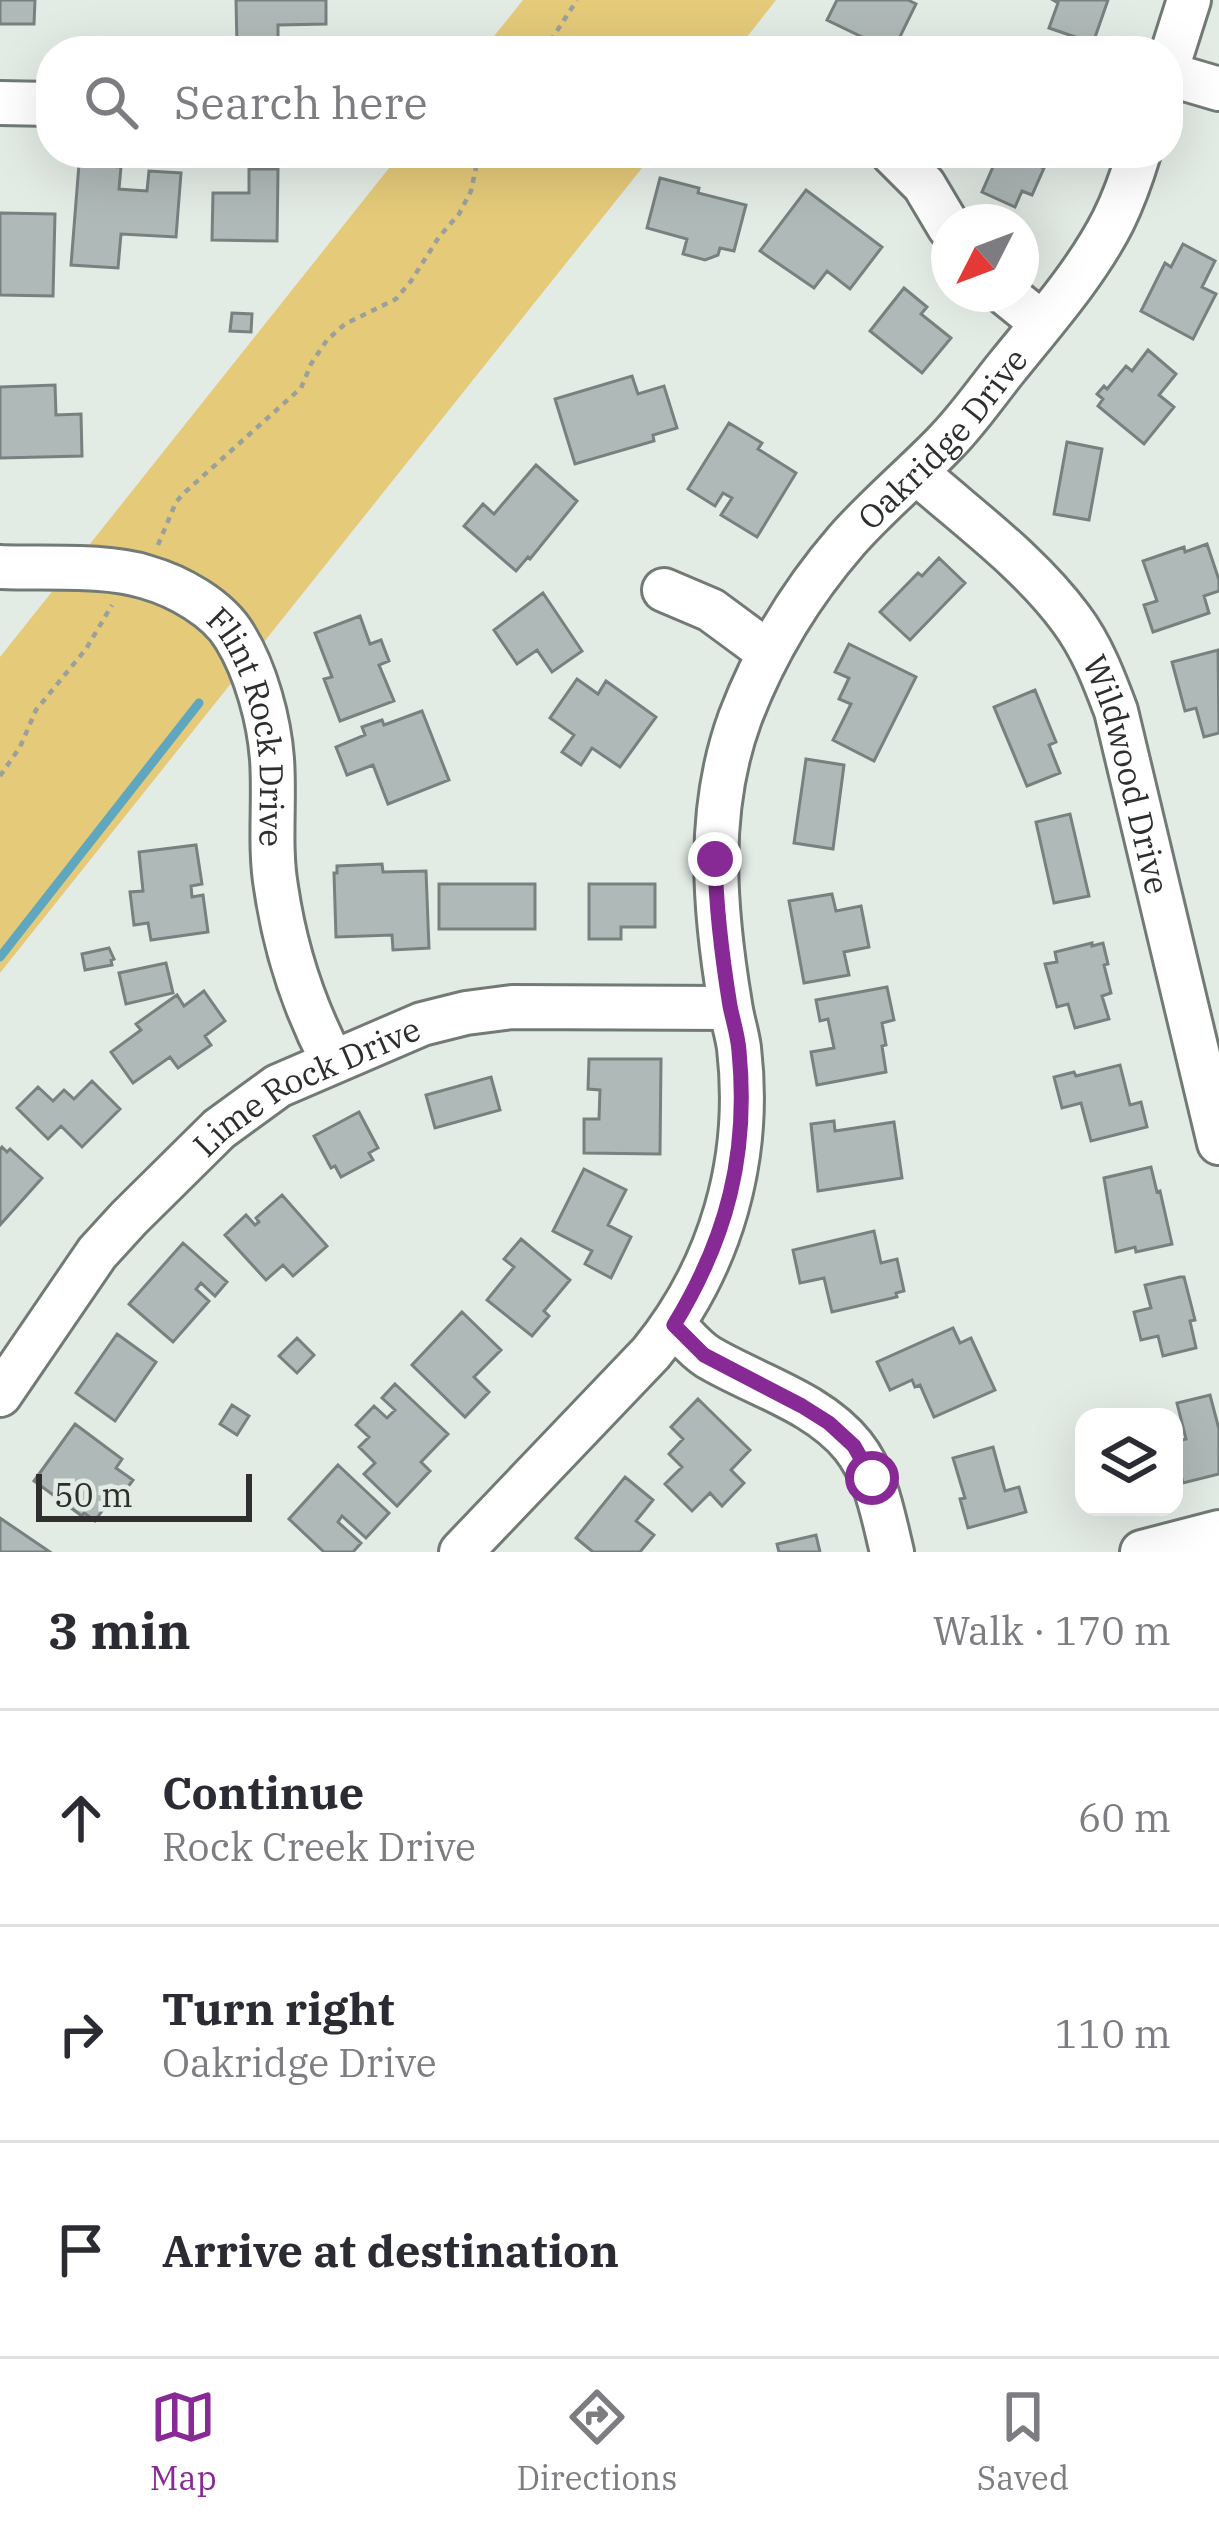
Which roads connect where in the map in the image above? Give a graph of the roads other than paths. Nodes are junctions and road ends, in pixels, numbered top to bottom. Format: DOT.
graph roads {
  1 [pos="1189,0"];
  2 [pos="1178,36"];
  3 [pos="1183,76"];
  4 [pos="1219,89"];
  5 [pos="0,104"];
  6 [pos="36,104"];
  7 [pos="907,168"];
  8 [pos="1133,168"];
  9 [pos="936,204"];
  10 [pos="1028,312"];
  11 [pos="1042,323"];
  12 [pos="916,472"];
  13 [pos="0,567"];
  14 [pos="664,590"];
  15 [pos="768,652"];
  16 [pos="730,1008"];
  17 [pos="332,1060"];
  18 [pos="1219,1143"];
  19 [pos="674,1325"];
  20 [pos="0,1395"];
  21 [pos="1219,1532"];
  22 [pos="461,1552"];
  23 [pos="892,1552"];
  24 [pos="1142,1552"];
  1 -- 2 [label="street"];
  3 -- 4 [label="street"];
  5 -- 6 [label="street"];
  7 -- 9 [label="street"];
  8 -- 11 [label="street, Oakridge Drive"];
  10 -- 11 [label="street"];
  11 -- 12 [label="street, Oakridge Drive"];
  12 -- 15 [label="street, Oakridge Drive"];
  12 -- 18 [label="street, Wildwood Drive"];
  13 -- 17 [label="street, Flint Rock Drive"];
  14 -- 15 [label="street"];
  15 -- 16 [label="street, Oakridge Drive"];
  16 -- 17 [label="street, Lime Rock Drive"];
  16 -- 19 [label="street, Oakridge Drive"];
  17 -- 20 [label="street, Lime Rock Drive"];
  19 -- 22 [label="street, Oakridge Drive"];
  19 -- 23 [label="street"];
  21 -- 24 [label="street"];
}
